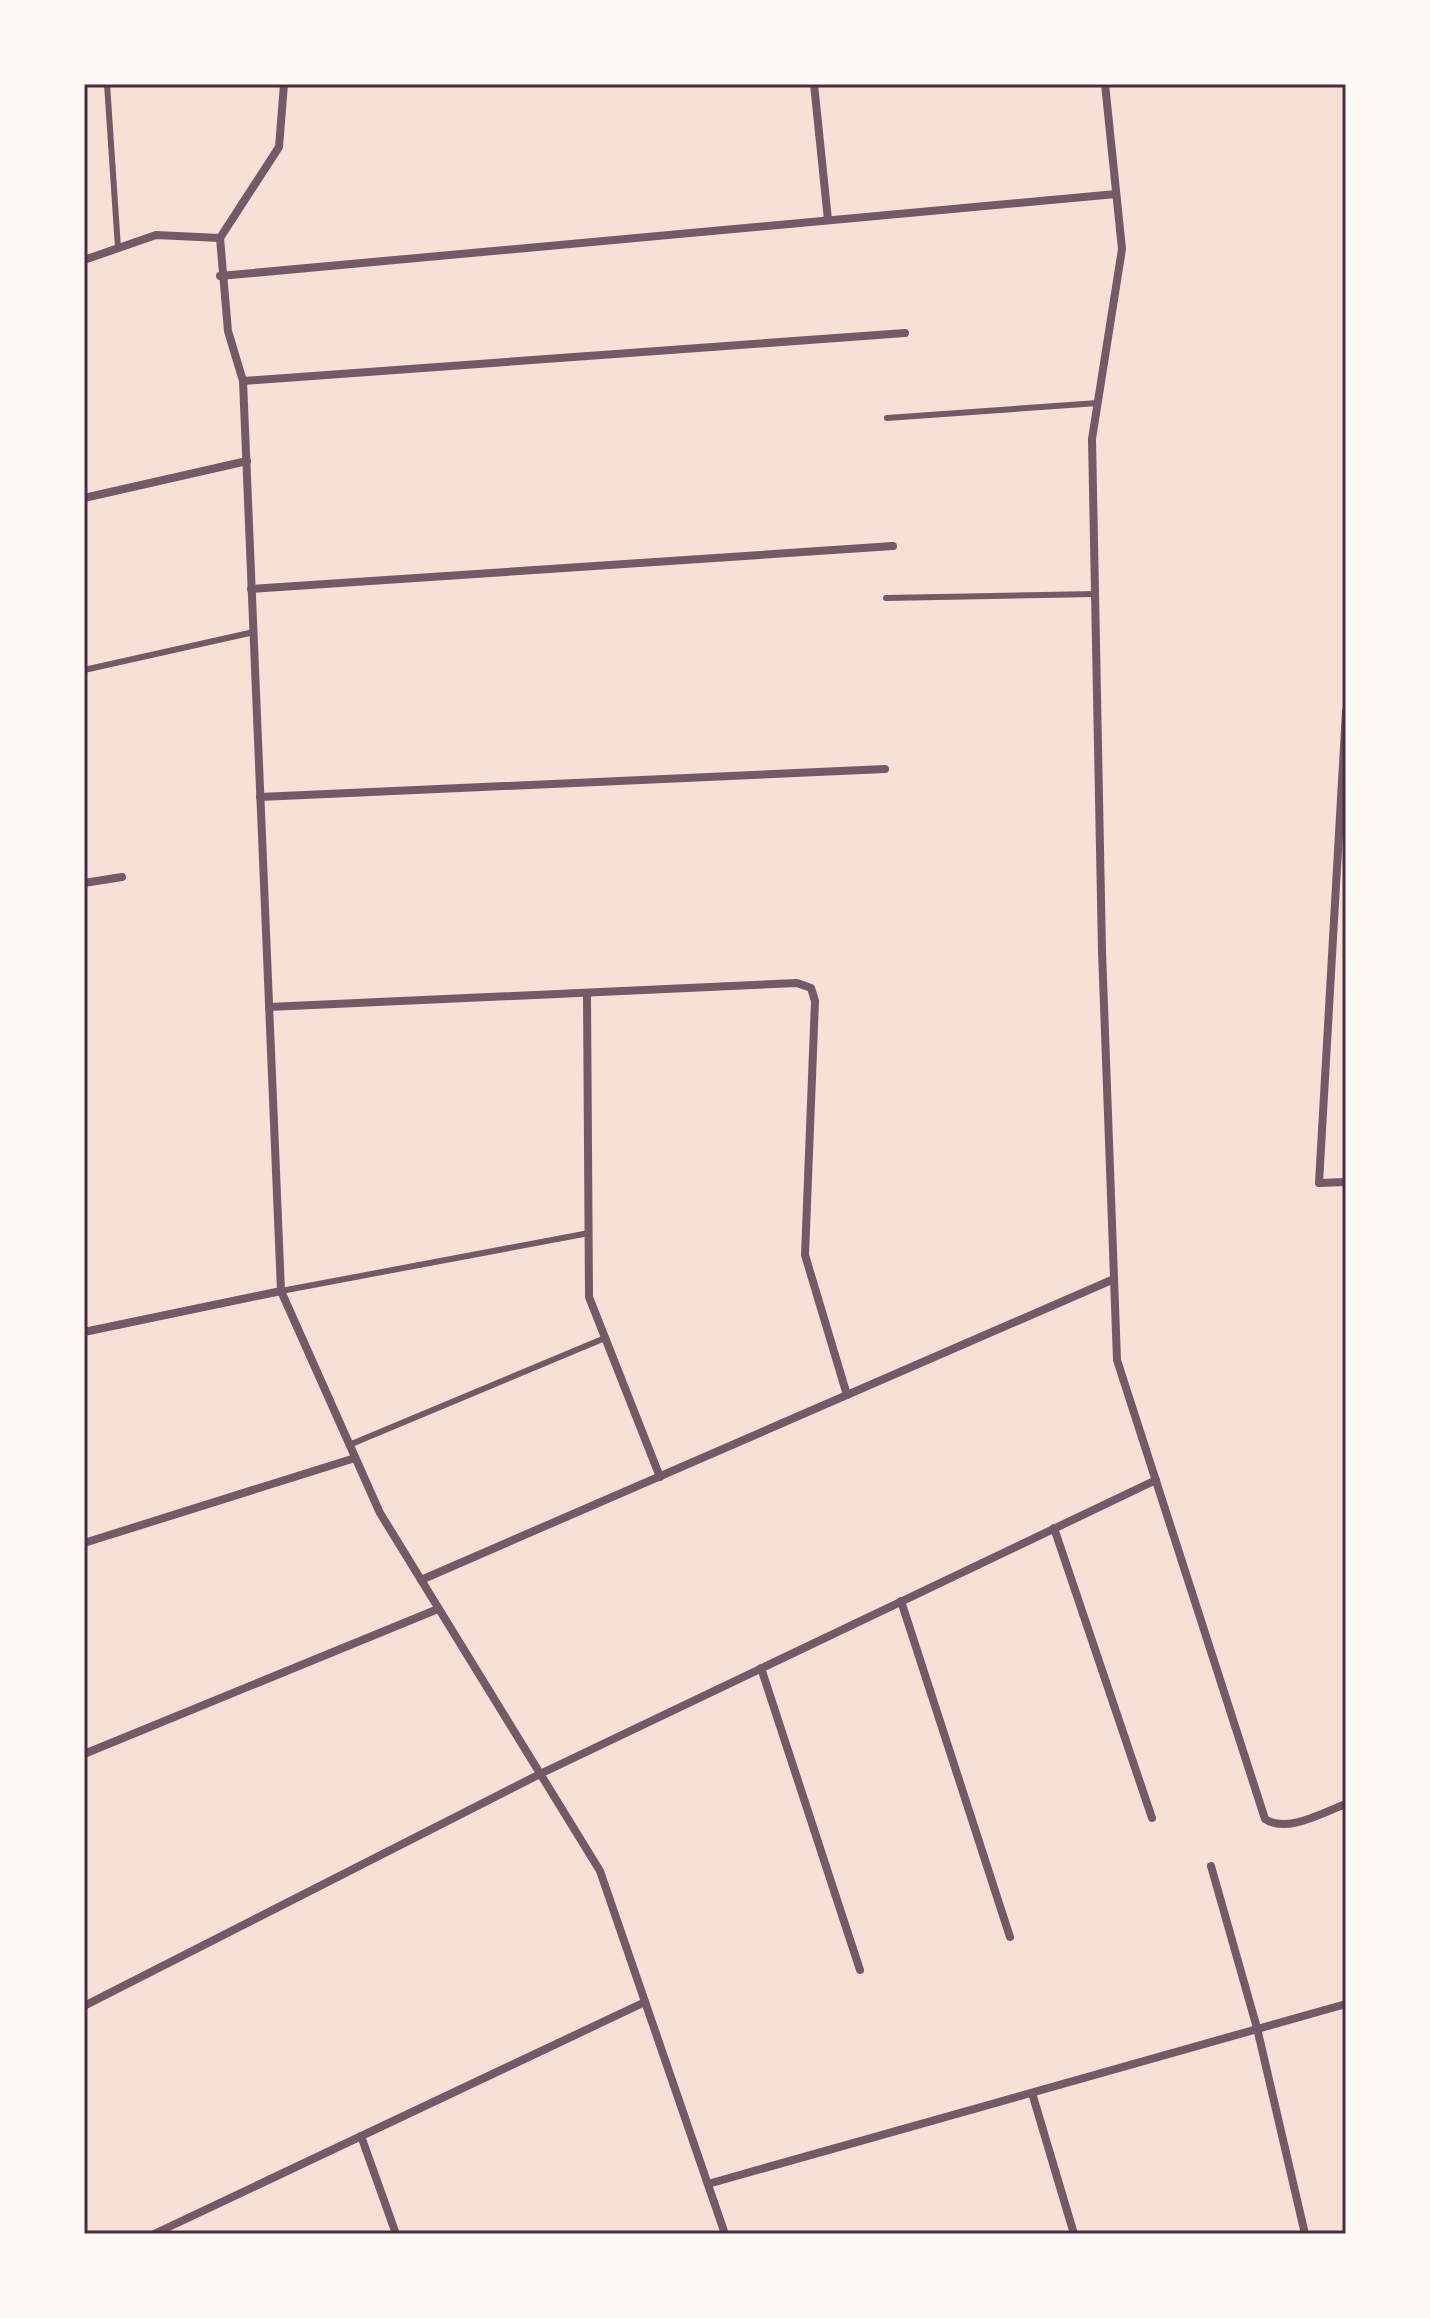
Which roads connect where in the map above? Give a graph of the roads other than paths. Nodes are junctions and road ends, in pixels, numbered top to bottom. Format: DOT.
graph roads {
  1 [pos="107,84"];
  2 [pos="284,84"];
  3 [pos="814,84"];
  4 [pos="1105,84"];
  5 [pos="1116,194"];
  6 [pos="828,220"];
  7 [pos="220,238"];
  8 [pos="118,248"];
  9 [pos="84,260"];
  10 [pos="220,276"];
  11 [pos="905,333"];
  12 [pos="243,381"];
  13 [pos="1098,403"];
  14 [pos="887,418"];
  15 [pos="247,461"];
  16 [pos="84,498"];
  17 [pos="893,546"];
  18 [pos="251,589"];
  19 [pos="1095,594"];
  20 [pos="886,598"];
  21 [pos="254,632"];
  22 [pos="84,670"];
  23 [pos="1346,711"];
  24 [pos="885,769"];
  25 [pos="260,797"];
  26 [pos="122,877"];
  27 [pos="84,883"];
  28 [pos="587,995"];
  29 [pos="269,1007"];
  30 [pos="1346,1182"];
  31 [pos="589,1233"];
  32 [pos="1114,1279"];
  33 [pos="281,1291"];
  34 [pos="84,1332"];
  35 [pos="605,1338"];
  36 [pos="847,1395"];
  37 [pos="349,1445"];
  38 [pos="355,1458"];
  39 [pos="660,1477"];
  40 [pos="1156,1480"];
  41 [pos="1054,1528"];
  42 [pos="84,1543"];
  43 [pos="421,1580"];
  44 [pos="901,1601"];
  45 [pos="438,1609"];
  46 [pos="761,1668"];
  47 [pos="84,1754"];
  48 [pos="540,1774"];
  49 [pos="1346,1804"];
  50 [pos="1152,1818"];
  51 [pos="1211,1866"];
  52 [pos="1010,1937"];
  53 [pos="860,1970"];
  54 [pos="645,2002"];
  55 [pos="1346,2004"];
  56 [pos="84,2006"];
  57 [pos="1257,2028"];
  58 [pos="1032,2093"];
  59 [pos="361,2136"];
  60 [pos="708,2184"];
  61 [pos="154,2234"];
  62 [pos="396,2234"];
  63 [pos="725,2234"];
  64 [pos="1074,2234"];
  65 [pos="1305,2234"];
  1 -- 8 [label="lane"];
  2 -- 7 [label="street"];
  3 -- 6 [label="street"];
  4 -- 5 [label="street"];
  5 -- 6 [label="street"];
  5 -- 13 [label="street"];
  6 -- 10 [label="street"];
  7 -- 8 [label="street"];
  7 -- 10 [label="street"];
  8 -- 9 [label="street"];
  10 -- 12 [label="street"];
  11 -- 12 [label="street"];
  12 -- 15 [label="street"];
  13 -- 14 [label="lane"];
  13 -- 19 [label="street"];
  15 -- 16 [label="street"];
  15 -- 18 [label="street"];
  17 -- 18 [label="street"];
  18 -- 21 [label="street"];
  19 -- 20 [label="lane"];
  19 -- 32 [label="street"];
  21 -- 22 [label="lane"];
  21 -- 25 [label="street"];
  23 -- 30 [label="street"];
  24 -- 25 [label="street"];
  25 -- 29 [label="street"];
  26 -- 27 [label="street"];
  28 -- 29 [label="street"];
  28 -- 31 [label="street"];
  28 -- 36 [label="street"];
  29 -- 33 [label="street"];
  31 -- 33 [label="lane"];
  31 -- 35 [label="street"];
  32 -- 36 [label="street"];
  32 -- 40 [label="street"];
  33 -- 34 [label="street"];
  33 -- 37 [label="street"];
  35 -- 37 [label="lane"];
  35 -- 39 [label="street"];
  36 -- 39 [label="street"];
  37 -- 38 [label="street"];
  38 -- 42 [label="street"];
  38 -- 43 [label="street"];
  39 -- 43 [label="street"];
  40 -- 41 [label="street"];
  40 -- 49 [label="street"];
  41 -- 44 [label="street"];
  41 -- 50 [label="street"];
  43 -- 45 [label="street"];
  44 -- 46 [label="street"];
  44 -- 52 [label="street"];
  45 -- 47 [label="street"];
  45 -- 48 [label="street"];
  46 -- 48 [label="street"];
  46 -- 53 [label="street"];
  48 -- 54 [label="street"];
  48 -- 56 [label="street"];
  51 -- 57 [label="street"];
  54 -- 59 [label="street"];
  54 -- 60 [label="street"];
  55 -- 57 [label="street"];
  57 -- 58 [label="street"];
  57 -- 65 [label="street"];
  58 -- 60 [label="street"];
  58 -- 64 [label="street"];
  59 -- 61 [label="street"];
  59 -- 62 [label="street"];
  60 -- 63 [label="street"];
}
